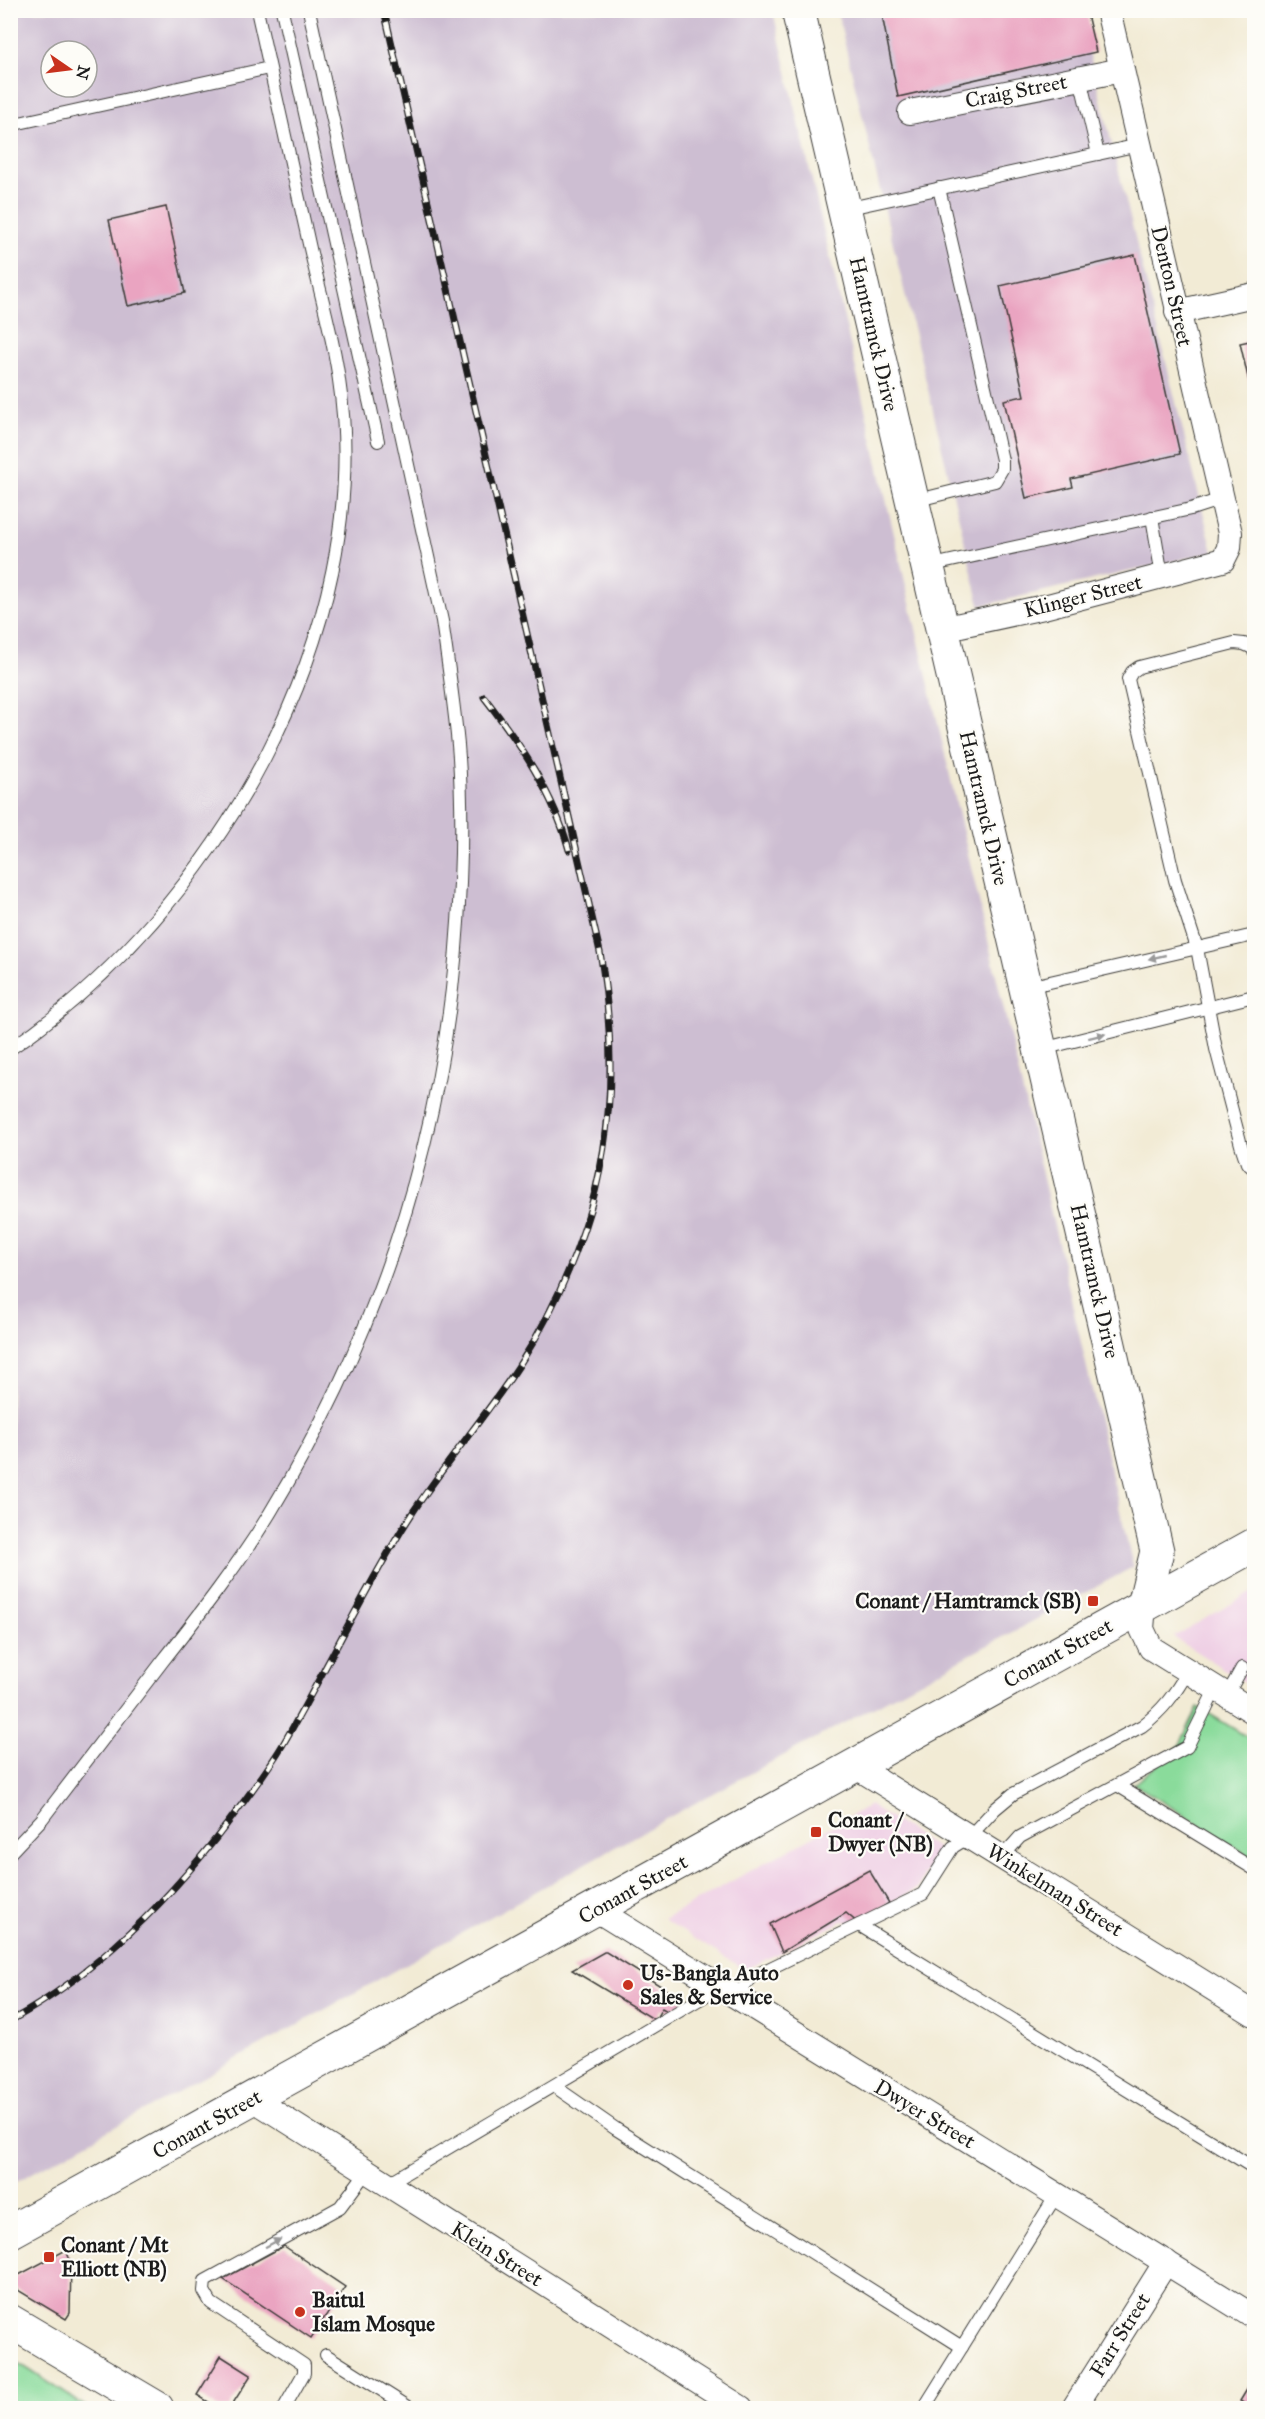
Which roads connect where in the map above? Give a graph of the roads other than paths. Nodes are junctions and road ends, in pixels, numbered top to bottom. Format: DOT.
graph roads {
  1 [pos="256,10"];
  2 [pos="282,10"];
  3 [pos="309,10"];
  4 [pos="798,10"];
  5 [pos="1108,10"];
  6 [pos="269,68"];
  7 [pos="1122,70"];
  8 [pos="1080,78"];
  9 [pos="910,111"];
  10 [pos="10,125"];
  11 [pos="1139,145"];
  12 [pos="1098,154"];
  13 [pos="939,188"];
  14 [pos="845,209"];
  15 [pos="1254,295"];
  16 [pos="1178,312"];
  17 [pos="378,441"];
  18 [pos="1222,499"];
  19 [pos="913,502"];
  20 [pos="1152,517"];
  21 [pos="1223,560"];
  22 [pos="928,566"];
  23 [pos="1162,576"];
  24 [pos="942,629"];
  25 [pos="1254,652"];
  26 [pos="1254,935"];
  27 [pos="1197,948"];
  28 [pos="1026,987"];
  29 [pos="1254,996"];
  30 [pos="1209,1008"];
  31 [pos="10,1049"];
  32 [pos="1041,1050"];
  33 [pos="1254,1169"];
  34 [pos="1254,1545"];
  35 [pos="1144,1605"];
  36 [pos="1242,1668"];
  37 [pos="1188,1671"];
  38 [pos="1222,1691"];
  39 [pos="1254,1712"];
  40 [pos="855,1766"];
  41 [pos="1117,1785"];
  42 [pos="969,1837"];
  43 [pos="10,1852"];
  44 [pos="1002,1857"];
  45 [pos="1254,1869"];
  46 [pos="595,1910"];
  47 [pos="859,1925"];
  48 [pos="728,1992"];
  49 [pos="1254,2014"];
  50 [pos="554,2086"];
  51 [pos="253,2099"];
  52 [pos="1254,2168"];
  53 [pos="367,2171"];
  54 [pos="387,2184"];
  55 [pos="1057,2194"];
  56 [pos="10,2232"];
  57 [pos="1166,2262"];
  58 [pos="1254,2317"];
  59 [pos="10,2321"];
  60 [pos="962,2347"];
  61 [pos="326,2355"];
  62 [pos="157,2409"];
  63 [pos="284,2409"];
  64 [pos="410,2409"];
  65 [pos="741,2409"];
  66 [pos="924,2409"];
  67 [pos="1074,2409"];
  1 -- 6 [label="lane"];
  2 -- 17 [label="lane"];
  3 -- 43 [label="lane"];
  4 -- 14 [label="street, Hamtramck Drive"];
  5 -- 7 [label="street, Denton Street"];
  6 -- 10 [label="lane"];
  6 -- 31 [label="lane"];
  7 -- 8 [label="street, Craig Street"];
  7 -- 11 [label="street, Denton Street"];
  8 -- 9 [label="street, Craig Street"];
  8 -- 12 [label="lane"];
  11 -- 12 [label="lane"];
  11 -- 16 [label="street, Denton Street"];
  12 -- 13 [label="lane"];
  13 -- 14 [label="lane"];
  13 -- 19 [label="lane"];
  14 -- 19 [label="street, Hamtramck Drive"];
  15 -- 16 [label="street"];
  16 -- 18 [label="street, Denton Street"];
  18 -- 20 [label="lane"];
  18 -- 21 [label="street, Denton Street"];
  19 -- 22 [label="street, Hamtramck Drive"];
  20 -- 22 [label="lane"];
  20 -- 23 [label="lane"];
  21 -- 23 [label="street, Klinger Street"];
  22 -- 24 [label="street, Hamtramck Drive"];
  23 -- 24 [label="street, Klinger Street"];
  24 -- 28 [label="street, Hamtramck Drive"];
  25 -- 27 [label="lane"];
  26 -- 27 [label="lane"];
  27 -- 28 [label="lane, one-way"];
  27 -- 30 [label="lane"];
  28 -- 32 [label="street, Hamtramck Drive"];
  29 -- 30 [label="lane"];
  32 -- 30 [label="lane, one-way"];
  30 -- 33 [label="lane"];
  32 -- 35 [label="street, Hamtramck Drive"];
  34 -- 35 [label="street, Conant Street"];
  35 -- 37 [label="street"];
  35 -- 40 [label="street, Conant Street"];
  36 -- 38 [label="lane"];
  37 -- 38 [label="street"];
  37 -- 42 [label="lane"];
  38 -- 39 [label="street"];
  38 -- 41 [label="lane"];
  40 -- 42 [label="street, Winkelman Street"];
  40 -- 46 [label="street, Conant Street"];
  41 -- 44 [label="lane"];
  41 -- 45 [label="lane"];
  42 -- 44 [label="street, Winkelman Street"];
  42 -- 47 [label="lane"];
  44 -- 49 [label="street, Winkelman Street"];
  46 -- 48 [label="street, Dwyer Street"];
  46 -- 51 [label="street, Conant Street"];
  47 -- 48 [label="lane"];
  47 -- 52 [label="lane"];
  48 -- 50 [label="lane"];
  48 -- 55 [label="street, Dwyer Street"];
  50 -- 54 [label="lane"];
  50 -- 60 [label="lane"];
  51 -- 53 [label="street, Klein Street"];
  51 -- 56 [label="street, Conant Street"];
  53 -- 54 [label="street, Klein Street"];
  63 -- 53 [label="lane, one-way"];
  54 -- 65 [label="street, Klein Street"];
  55 -- 57 [label="street, Dwyer Street"];
  55 -- 60 [label="lane"];
  57 -- 58 [label="street, Dwyer Street"];
  57 -- 67 [label="street, Farr Street"];
  59 -- 62 [label="street"];
  60 -- 66 [label="lane"];
  61 -- 64 [label="lane"];
}
